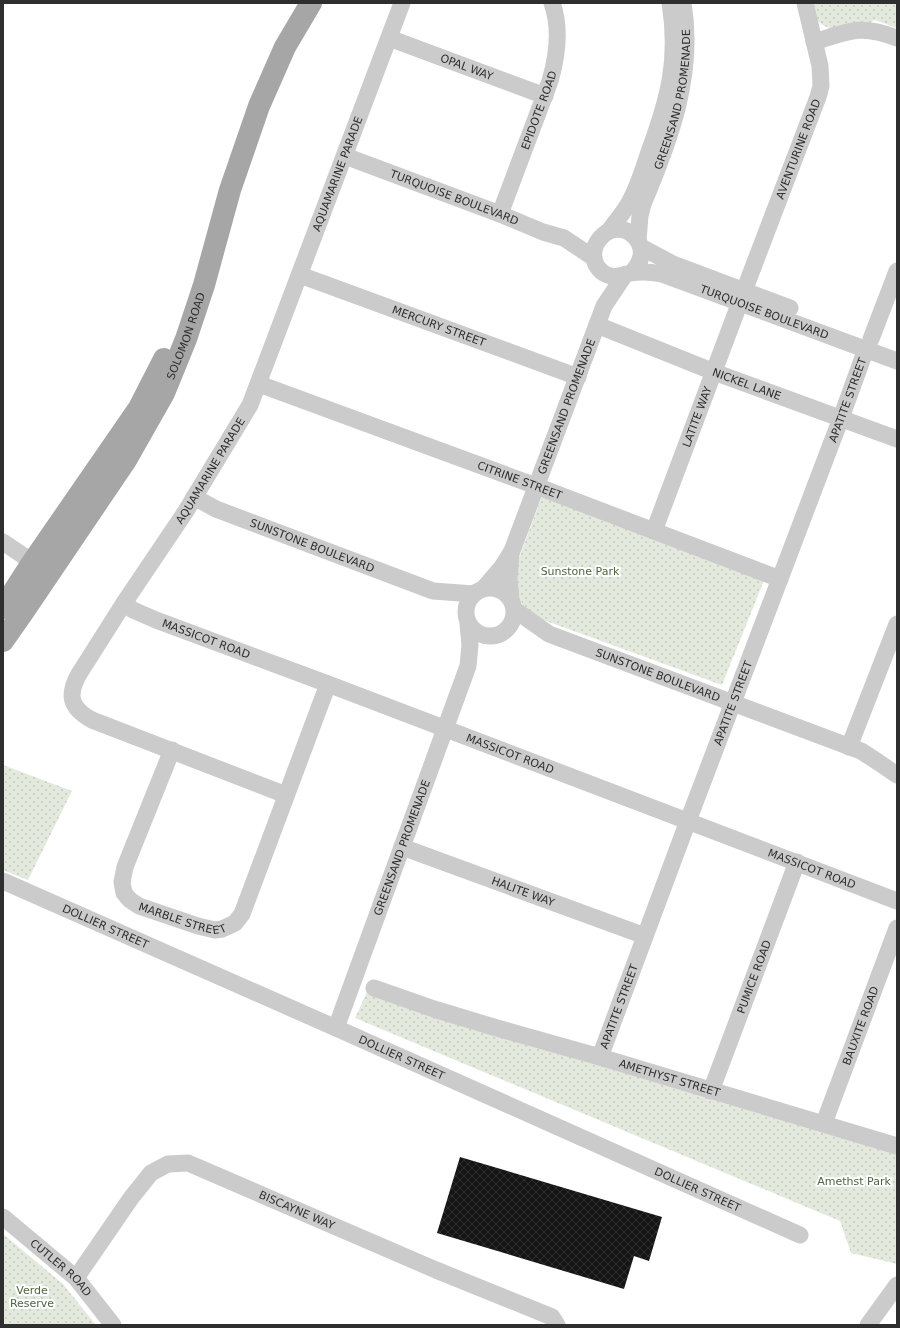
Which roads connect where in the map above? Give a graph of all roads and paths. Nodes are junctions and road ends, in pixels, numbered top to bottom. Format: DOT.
graph roads {
  1 [pos="298,3"];
  2 [pos="311,3"];
  3 [pos="402,3"];
  4 [pos="552,3"];
  5 [pos="670,3"];
  6 [pos="684,3"];
  7 [pos="805,3"];
  8 [pos="389,38"];
  9 [pos="897,38"];
  10 [pos="814,42"];
  11 [pos="545,96"];
  12 [pos="345,156"];
  13 [pos="500,214"];
  14 [pos="606,233"];
  15 [pos="564,238"];
  16 [pos="639,244"];
  17 [pos="598,265"];
  18 [pos="897,271"];
  19 [pos="300,275"];
  20 [pos="627,275"];
  21 [pos="742,297"];
  22 [pos="604,306"];
  23 [pos="597,325"];
  24 [pos="868,344"];
  25 [pos="897,349"];
  26 [pos="897,361"];
  27 [pos="714,372"];
  28 [pos="578,377"];
  29 [pos="259,384"];
  30 [pos="841,418"];
  31 [pos="897,440"];
  32 [pos="536,486"];
  33 [pos="194,497"];
  34 [pos="654,531"];
  35 [pos="3,542"];
  36 [pos="512,551"];
  37 [pos="41,568"];
  38 [pos="780,579"];
  39 [pos="433,591"];
  40 [pos="479,591"];
  41 [pos="124,603"];
  42 [pos="513,604"];
  43 [pos="3,608"];
  44 [pos="467,620"];
  45 [pos="897,624"];
  46 [pos="549,634"];
  47 [pos="500,635"];
  48 [pos="3,641"];
  49 [pos="893,647"];
  50 [pos="468,666"];
  51 [pos="328,684"];
  52 [pos="732,704"];
  53 [pos="445,729"];
  54 [pos="849,747"];
  55 [pos="172,750"];
  56 [pos="897,776"];
  57 [pos="286,795"];
  58 [pos="688,821"];
  59 [pos="402,847"];
  60 [pos="797,862"];
  61 [pos="3,881"];
  62 [pos="897,900"];
  63 [pos="897,928"];
  64 [pos="645,936"];
  65 [pos="363,954"];
  66 [pos="374,988"];
  67 [pos="347,998"];
  68 [pos="336,1028"];
  69 [pos="600,1057"];
  70 [pos="711,1091"];
  71 [pos="824,1123"];
  72 [pos="897,1146"];
  73 [pos="3,1217"];
  74 [pos="800,1235"];
  75 [pos="76,1278"];
  76 [pos="897,1285"];
  77 [pos="113,1325"];
  78 [pos="557,1325"];
  79 [pos="868,1325"];
  1 -- 37 [label="main road, SOLOMON ROAD"];
  2 -- 37 [label="main road, SOLOMON ROAD"];
  3 -- 8 [label="street, AQUAMARINE PARADE"];
  4 -- 11 [label="street, EPIDOTE ROAD"];
  5 -- 14 [label="street, GREENSAND PROMENADE"];
  6 -- 16 [label="street, GREENSAND PROMENADE"];
  7 -- 10 [label="street, AVENTURINE ROAD"];
  8 -- 11 [label="street, OPAL WAY"];
  8 -- 12 [label="street, AQUAMARINE PARADE"];
  9 -- 10 [label="street"];
  10 -- 21 [label="street, AVENTURINE ROAD"];
  11 -- 13 [label="street, EPIDOTE ROAD"];
  12 -- 13 [label="street, TURQUOISE BOULEVARD"];
  12 -- 19 [label="street, AQUAMARINE PARADE"];
  13 -- 15 [label="street, TURQUOISE BOULEVARD"];
  14 -- 15 [label="street, TURQUOISE BOULEVARD"];
  14 -- 16 [label="street"];
  14 -- 17 [label="street"];
  15 -- 17 [label="street, TURQUOISE BOULEVARD"];
  16 -- 20 [label="street"];
  16 -- 21 [label="street, TURQUOISE BOULEVARD"];
  17 -- 20 [label="street"];
  17 -- 22 [label="street, GREENSAND PROMENADE"];
  18 -- 24 [label="street, APATITE STREET"];
  19 -- 28 [label="street, MERCURY STREET"];
  19 -- 29 [label="street, AQUAMARINE PARADE"];
  20 -- 21 [label="street, TURQUOISE BOULEVARD"];
  20 -- 22 [label="street, GREENSAND PROMENADE"];
  21 -- 24 [label="street, TURQUOISE BOULEVARD"];
  21 -- 27 [label="street, LATITE WAY"];
  22 -- 23 [label="street, GREENSAND PROMENADE"];
  23 -- 27 [label="street, NICKEL LANE"];
  23 -- 28 [label="street, GREENSAND PROMENADE"];
  24 -- 25 [label="street, TURQUOISE BOULEVARD"];
  24 -- 26 [label="street, TURQUOISE BOULEVARD"];
  24 -- 30 [label="street, APATITE STREET"];
  27 -- 30 [label="street, NICKEL LANE"];
  27 -- 34 [label="street, LATITE WAY"];
  28 -- 32 [label="street, GREENSAND PROMENADE"];
  29 -- 32 [label="street, CITRINE STREET"];
  29 -- 33 [label="street, AQUAMARINE PARADE"];
  30 -- 31 [label="street, NICKEL LANE"];
  30 -- 38 [label="street, APATITE STREET"];
  32 -- 34 [label="street, CITRINE STREET"];
  32 -- 36 [label="street, GREENSAND PROMENADE"];
  33 -- 39 [label="street, SUNSTONE BOULEVARD"];
  33 -- 41 [label="street, AQUAMARINE PARADE"];
  34 -- 38 [label="street, CITRINE STREET"];
  35 -- 37 [label="street"];
  36 -- 40 [label="street, GREENSAND PROMENADE"];
  36 -- 42 [label="street, GREENSAND PROMENADE"];
  37 -- 43 [label="main road, SOLOMON ROAD"];
  37 -- 48 [label="main road, SOLOMON ROAD"];
  38 -- 52 [label="street, APATITE STREET"];
  39 -- 40 [label="street, SUNSTONE BOULEVARD"];
  39 -- 44 [label="street, SUNSTONE BOULEVARD"];
  40 -- 42 [label="street"];
  40 -- 44 [label="street"];
  41 -- 51 [label="street, MASSICOT ROAD"];
  41 -- 55 [label="street, AQUAMARINE PARADE"];
  42 -- 46 [label="street, SUNSTONE BOULEVARD"];
  42 -- 47 [label="street"];
  44 -- 47 [label="street"];
  44 -- 50 [label="street, GREENSAND PROMENADE"];
  45 -- 49 [label="street"];
  46 -- 47 [label="street, SUNSTONE BOULEVARD"];
  46 -- 52 [label="street, SUNSTONE BOULEVARD"];
  47 -- 50 [label="street, GREENSAND PROMENADE"];
  49 -- 54 [label="street"];
  50 -- 53 [label="street, GREENSAND PROMENADE"];
  51 -- 53 [label="street, MASSICOT ROAD"];
  51 -- 57 [label="street, MARBLE STREET"];
  52 -- 54 [label="street, SUNSTONE BOULEVARD"];
  52 -- 58 [label="street, APATITE STREET"];
  53 -- 58 [label="street, MASSICOT ROAD"];
  53 -- 59 [label="street, GREENSAND PROMENADE"];
  54 -- 56 [label="street, SUNSTONE BOULEVARD"];
  55 -- 57 [label="street, AQUAMARINE PARADE"];
  55 -- 57 [label="street, MARBLE STREET"];
  58 -- 60 [label="street, MASSICOT ROAD"];
  58 -- 64 [label="street, APATITE STREET"];
  59 -- 64 [label="street, HALITE WAY"];
  59 -- 65 [label="street, GREENSAND PROMENADE"];
  60 -- 62 [label="street, MASSICOT ROAD"];
  60 -- 70 [label="street, PUMICE ROAD"];
  61 -- 68 [label="street, DOLLIER STREET"];
  63 -- 71 [label="street, BAUXITE ROAD"];
  64 -- 69 [label="street, APATITE STREET"];
  65 -- 66 [label="street"];
  65 -- 67 [label="street, GREENSAND PROMENADE"];
  66 -- 67 [label="street"];
  66 -- 69 [label="street, AMETHYST STREET"];
  67 -- 68 [label="street, GREENSAND PROMENADE"];
  68 -- 74 [label="street, DOLLIER STREET"];
  69 -- 70 [label="street, AMETHYST STREET"];
  70 -- 71 [label="street, AMETHYST STREET"];
  71 -- 72 [label="street, AMETHYST STREET"];
  73 -- 75 [label="street, CUTLER ROAD"];
  75 -- 77 [label="street, CUTLER ROAD"];
  75 -- 78 [label="street, BISCAYNE WAY"];
  76 -- 79 [label="street"];
}
